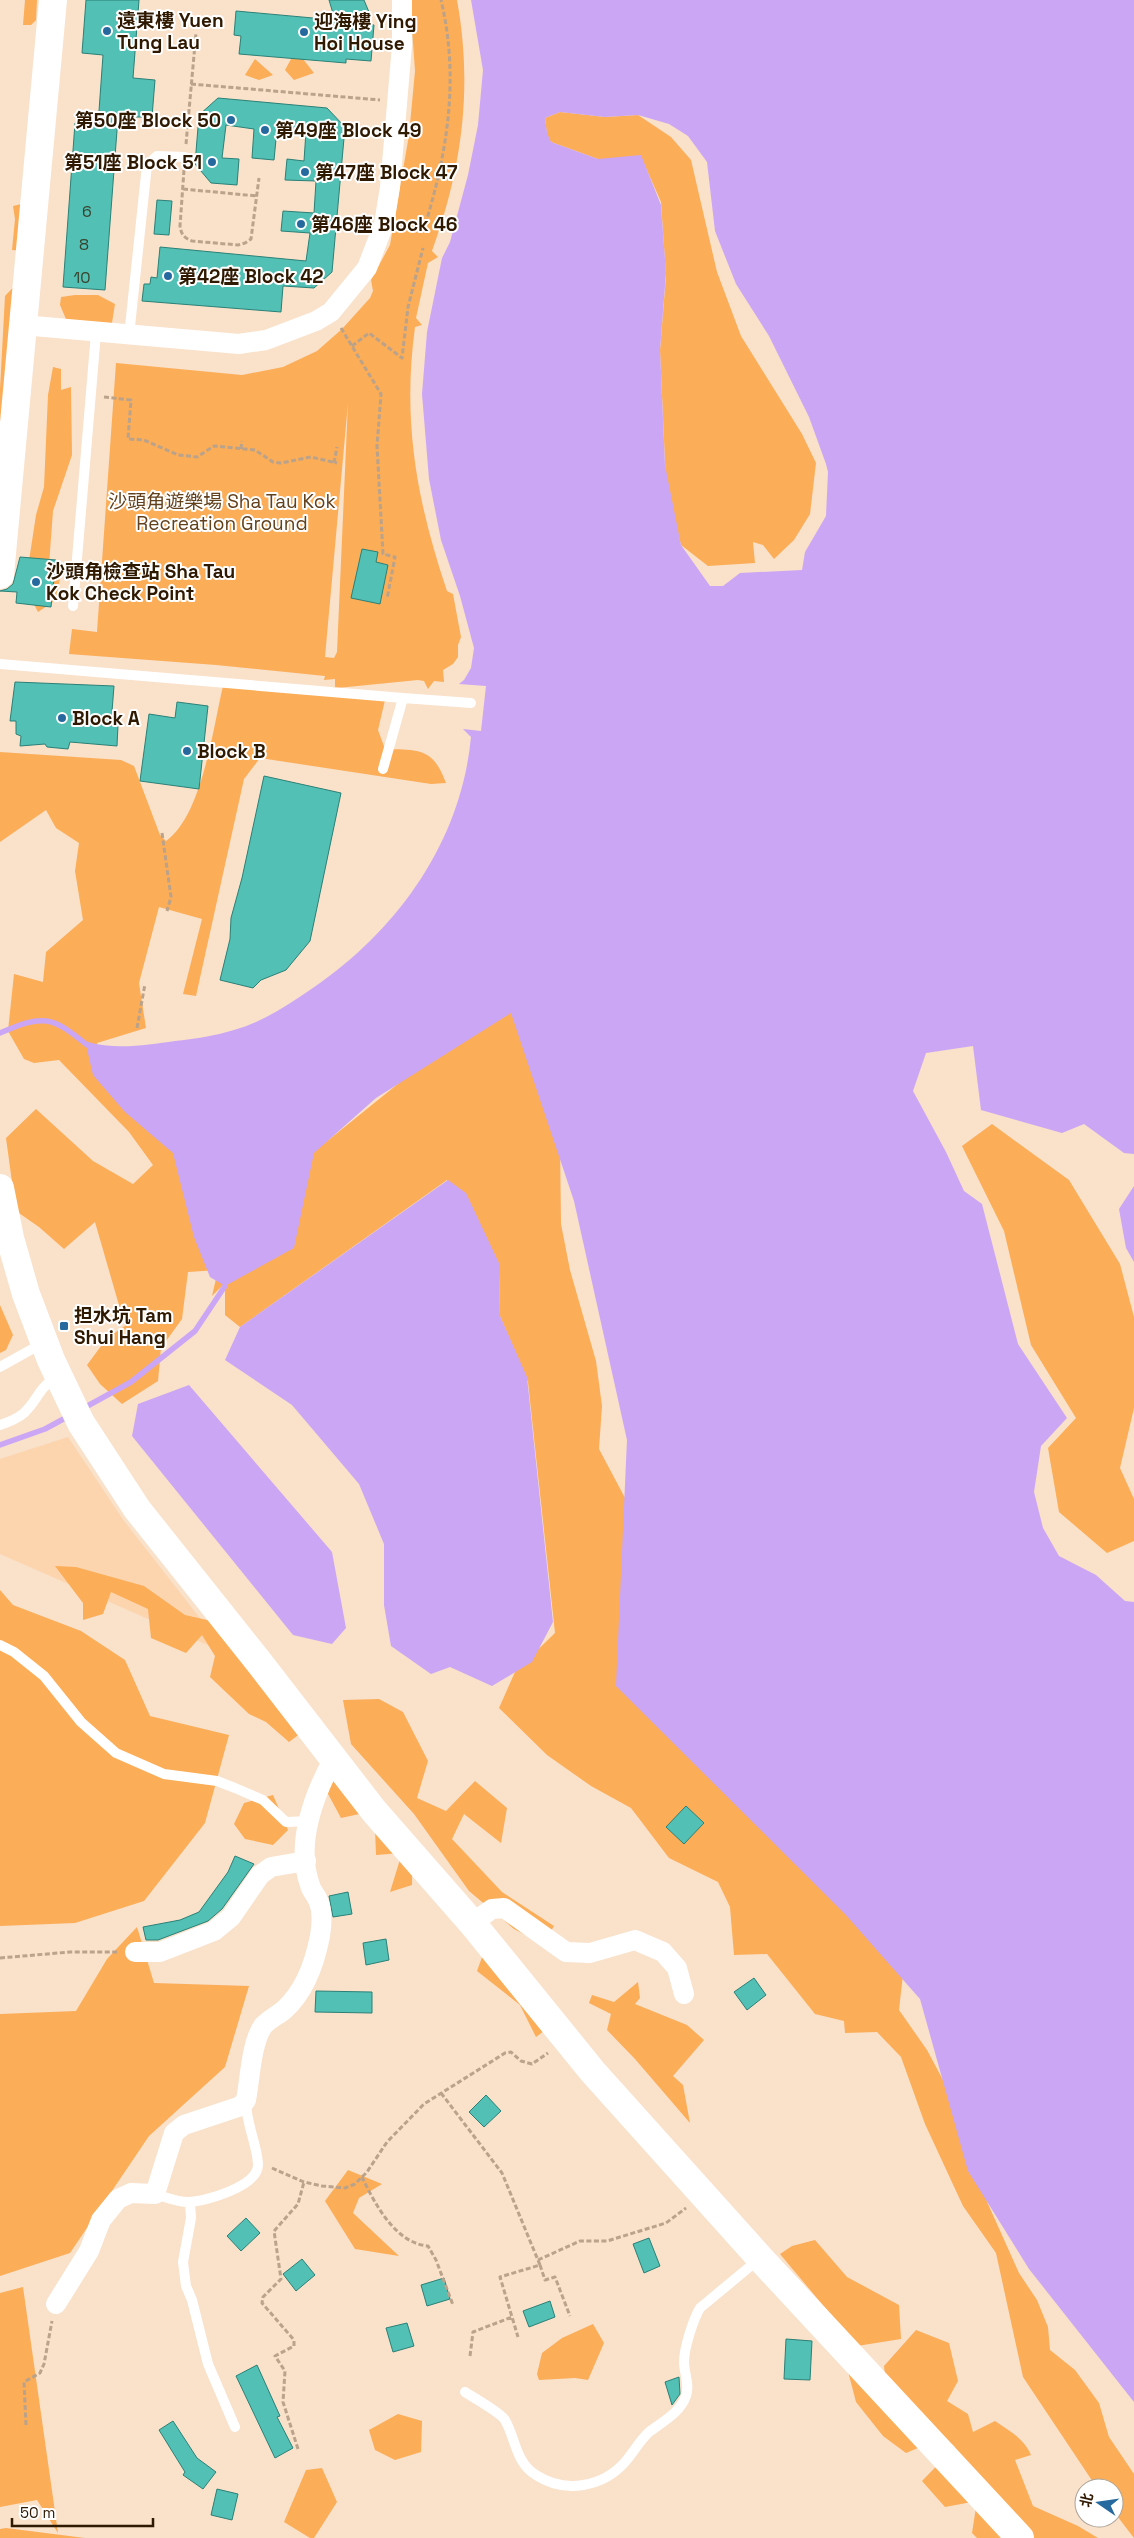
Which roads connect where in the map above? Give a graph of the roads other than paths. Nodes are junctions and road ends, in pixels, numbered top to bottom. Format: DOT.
graph roads {
  1 [pos="53,0"];
  2 [pos="402,0"];
  3 [pos="185,157"];
  4 [pos="22,325"];
  5 [pos="96,333"];
  6 [pos="129,336"];
  7 [pos="3,516"];
  8 [pos="0,575"];
  9 [pos="73,606"];
  10 [pos="0,664"];
  11 [pos="403,698"];
  12 [pos="471,703"];
  13 [pos="383,769"];
  14 [pos="0,1188"];
  15 [pos="44,1342"];
  16 [pos="0,1366"];
  17 [pos="63,1385"];
  18 [pos="0,1425"];
  19 [pos="0,1644"];
  20 [pos="334,1758"];
  21 [pos="309,1821"];
  22 [pos="306,1861"];
  23 [pos="472,1923"];
  24 [pos="135,1952"];
  25 [pos="684,1994"];
  26 [pos="246,2100"];
  27 [pos="155,2194"];
  28 [pos="190,2202"];
  29 [pos="760,2258"];
  30 [pos="56,2304"];
  31 [pos="465,2392"];
  32 [pos="235,2427"];
  33 [pos="1020,2538"];
  1 -- 4 [label="main road"];
  2 -- 6 [label="street"];
  3 -- 6 [label="lane"];
  4 -- 5 [label="street"];
  4 -- 7 [label="main road"];
  5 -- 6 [label="street"];
  5 -- 9 [label="lane"];
  7 -- 8 [label="main road"];
  10 -- 11 [label="lane"];
  11 -- 12 [label="lane"];
  11 -- 13 [label="lane"];
  14 -- 15 [label="main road"];
  15 -- 16 [label="lane"];
  15 -- 17 [label="main road"];
  17 -- 18 [label="lane"];
  17 -- 20 [label="main road"];
  19 -- 21 [label="lane"];
  20 -- 21 [label="street"];
  20 -- 23 [label="main road"];
  21 -- 22 [label="street"];
  22 -- 24 [label="street"];
  22 -- 26 [label="street"];
  23 -- 25 [label="street"];
  23 -- 29 [label="main road"];
  26 -- 27 [label="street"];
  26 -- 28 [label="lane"];
  27 -- 28 [label="lane"];
  27 -- 30 [label="street"];
  28 -- 32 [label="lane"];
  29 -- 31 [label="lane"];
  29 -- 33 [label="main road"];
}
